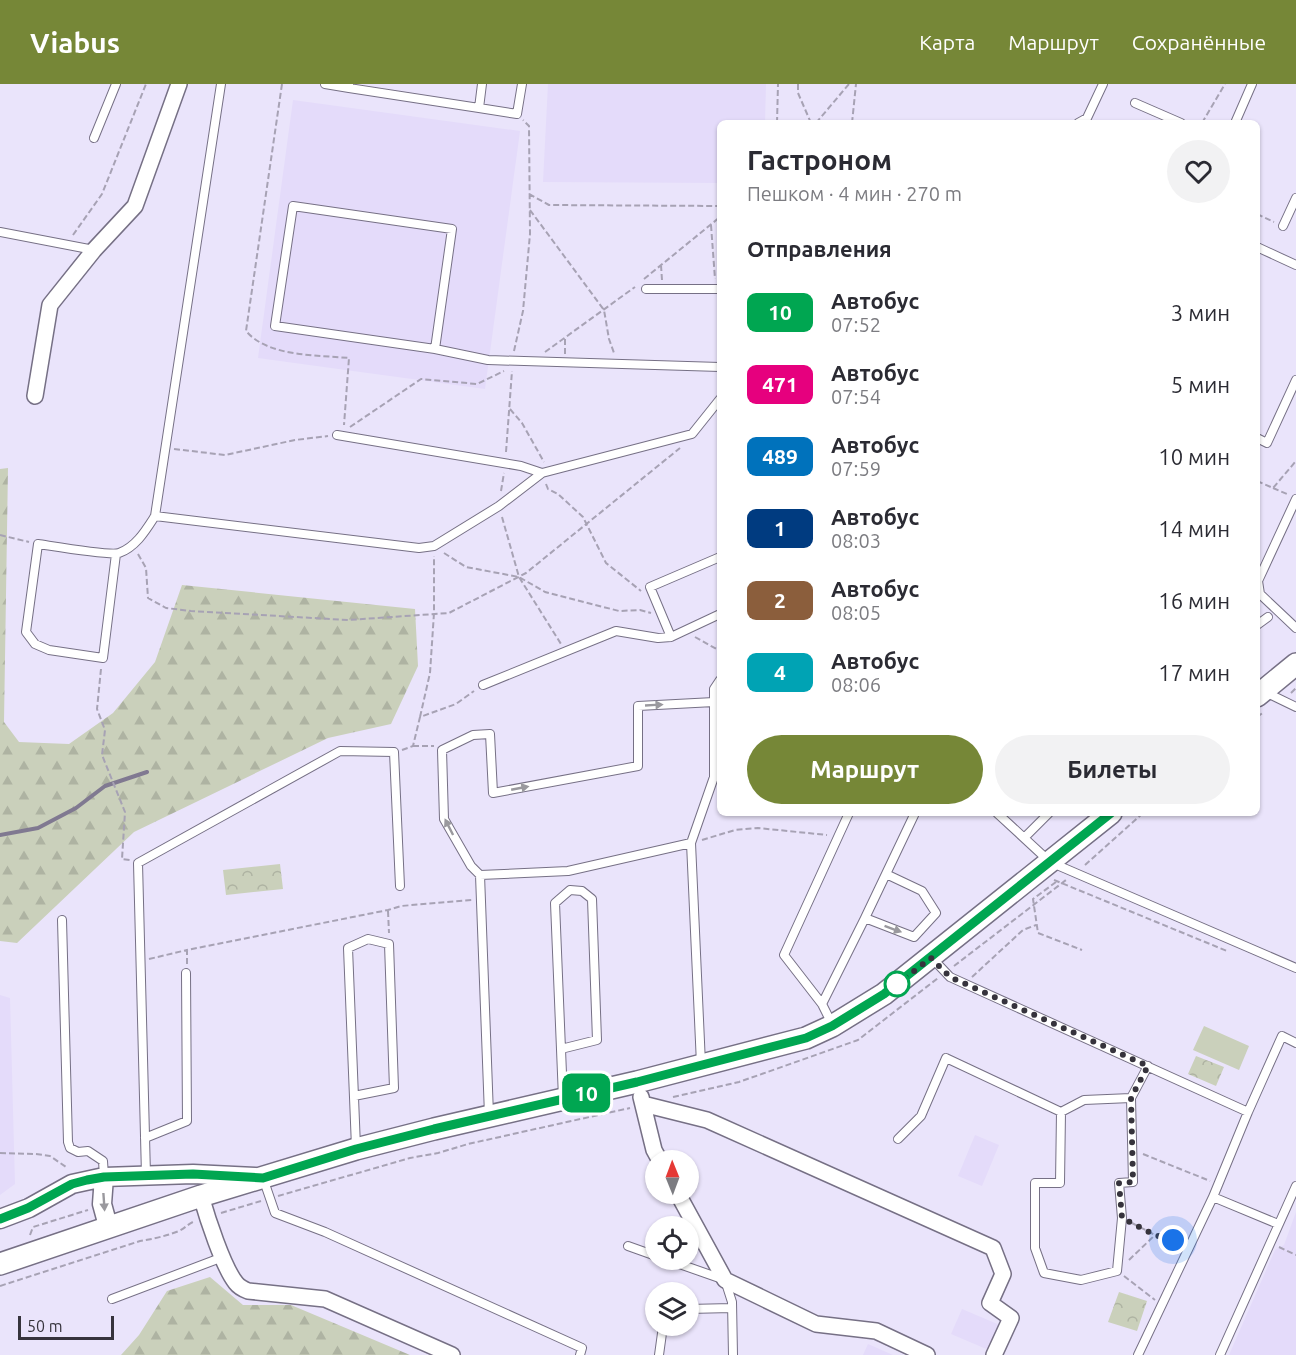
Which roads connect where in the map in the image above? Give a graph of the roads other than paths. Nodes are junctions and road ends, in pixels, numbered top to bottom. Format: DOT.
graph roads {
  1 [pos="116,84"];
  2 [pos="179,84"];
  3 [pos="221,84"];
  4 [pos="325,84"];
  5 [pos="482,84"];
  6 [pos="522,84"];
  7 [pos="1103,84"];
  8 [pos="1252,84"];
  9 [pos="349,86"];
  10 [pos="1135,103"];
  11 [pos="479,108"];
  12 [pos="1084,120"];
  13 [pos="1174,120"];
  14 [pos="1235,120"];
  15 [pos="94,138"];
  16 [pos="1296,198"];
  17 [pos="1283,226"];
  18 [pos="0,232"];
  19 [pos="1260,248"];
  20 [pos="94,250"];
  21 [pos="1296,265"];
  22 [pos="646,289"];
  23 [pos="717,289"];
  24 [pos="435,349"];
  25 [pos="717,367"];
  26 [pos="1296,380"];
  27 [pos="34,396"];
  28 [pos="717,403"];
  29 [pos="337,435"];
  30 [pos="1260,440"];
  31 [pos="542,473"];
  32 [pos="1296,499"];
  33 [pos="155,516"];
  34 [pos="116,554"];
  35 [pos="717,558"];
  36 [pos="1260,575"];
  37 [pos="1260,594"];
  38 [pos="717,615"];
  39 [pos="1268,617"];
  40 [pos="1260,623"];
  41 [pos="1296,628"];
  42 [pos="671,637"];
  43 [pos="1296,664"];
  44 [pos="717,684"];
  45 [pos="483,685"];
  46 [pos="1260,693"];
  47 [pos="714,702"];
  48 [pos="1296,707"];
  49 [pos="848,816"];
  50 [pos="914,816"];
  51 [pos="1000,816"];
  52 [pos="1046,816"];
  53 [pos="1108,816"];
  54 [pos="1024,838"];
  55 [pos="691,843"];
  56 [pos="1048,872"];
  57 [pos="886,874"];
  58 [pos="480,875"];
  59 [pos="400,886"];
  60 [pos="865,918"];
  61 [pos="62,920"];
  62 [pos="931,958"];
  63 [pos="1296,968"];
  64 [pos="186,973"];
  65 [pos="822,1004"];
  66 [pos="832,1026"];
  67 [pos="1296,1042"];
  68 [pos="561,1049"];
  69 [pos="1162,1061"];
  70 [pos="701,1065"];
  71 [pos="1148,1066"];
  72 [pos="1157,1070"];
  73 [pos="637,1082"];
  74 [pos="354,1096"];
  75 [pos="1131,1098"];
  76 [pos="563,1099"];
  77 [pos="643,1104"];
  78 [pos="1061,1112"];
  79 [pos="1248,1112"];
  80 [pos="489,1116"];
  81 [pos="145,1138"];
  82 [pos="898,1139"];
  83 [pos="356,1149"];
  84 [pos="654,1150"];
  85 [pos="193,1174"];
  86 [pos="146,1175"];
  87 [pos="104,1177"];
  88 [pos="263,1178"];
  89 [pos="1296,1186"];
  90 [pos="201,1196"];
  91 [pos="1213,1197"];
  92 [pos="683,1204"];
  93 [pos="0,1219"];
  94 [pos="1278,1224"];
  95 [pos="108,1226"];
  96 [pos="628,1246"];
  97 [pos="645,1252"];
  98 [pos="223,1257"];
  99 [pos="0,1264"];
  100 [pos="696,1270"];
  101 [pos="725,1280"];
  102 [pos="112,1299"];
  103 [pos="732,1308"];
  104 [pos="699,1309"];
  105 [pos="662,1336"];
  106 [pos="452,1355"];
  107 [pos="580,1355"];
  108 [pos="659,1355"];
  109 [pos="733,1355"];
  110 [pos="927,1355"];
  111 [pos="994,1355"];
  112 [pos="1138,1355"];
  113 [pos="1220,1355"];
  1 -- 15 [label="lane"];
  2 -- 20 [label="street"];
  3 -- 33 [label="lane"];
  4 -- 9 [label="lane"];
  5 -- 11 [label="lane"];
  6 -- 11 [label="lane"];
  7 -- 12 [label="lane"];
  8 -- 14 [label="lane"];
  9 -- 11 [label="lane"];
  10 -- 13 [label="lane"];
  16 -- 17 [label="lane"];
  18 -- 20 [label="lane"];
  19 -- 21 [label="lane"];
  20 -- 27 [label="street"];
  22 -- 23 [label="lane"];
  24 -- 24 [label="lane"];
  24 -- 25 [label="lane"];
  26 -- 30 [label="lane"];
  28 -- 31 [label="lane"];
  29 -- 31 [label="lane"];
  31 -- 33 [label="lane"];
  32 -- 36 [label="lane"];
  33 -- 34 [label="lane"];
  34 -- 34 [label="lane"];
  35 -- 42 [label="lane"];
  37 -- 41 [label="lane"];
  38 -- 42 [label="lane"];
  39 -- 40 [label="lane"];
  42 -- 45 [label="lane"];
  43 -- 46 [label="main road"];
  44 -- 47 [label="lane"];
  46 -- 48 [label="lane"];
  47 -- 55 [label="lane"];
  58 -- 47 [label="lane, one-way"];
  49 -- 65 [label="lane"];
  50 -- 57 [label="lane"];
  51 -- 54 [label="lane"];
  52 -- 54 [label="lane"];
  53 -- 56 [label="main road"];
  54 -- 56 [label="lane"];
  55 -- 58 [label="lane"];
  55 -- 70 [label="lane"];
  56 -- 62 [label="main road"];
  56 -- 63 [label="lane"];
  57 -- 60 [label="lane"];
  60 -- 57 [label="lane, one-way"];
  58 -- 80 [label="lane"];
  59 -- 81 [label="lane"];
  60 -- 65 [label="lane"];
  61 -- 87 [label="lane"];
  62 -- 66 [label="main road"];
  62 -- 71 [label="lane"];
  64 -- 81 [label="lane"];
  65 -- 66 [label="lane"];
  66 -- 70 [label="main road"];
  67 -- 79 [label="lane"];
  68 -- 68 [label="lane"];
  68 -- 76 [label="lane"];
  69 -- 72 [label="lane"];
  70 -- 73 [label="main road"];
  71 -- 72 [label="lane"];
  71 -- 75 [label="lane"];
  72 -- 79 [label="lane"];
  73 -- 76 [label="main road"];
  73 -- 77 [label="street"];
  74 -- 74 [label="lane"];
  74 -- 83 [label="lane"];
  75 -- 78 [label="lane"];
  75 -- 78 [label="lane"];
  76 -- 80 [label="main road"];
  77 -- 84 [label="street"];
  77 -- 111 [label="street"];
  78 -- 82 [label="lane"];
  79 -- 91 [label="lane"];
  80 -- 83 [label="main road"];
  81 -- 86 [label="lane"];
  83 -- 88 [label="main road"];
  85 -- 86 [label="street"];
  85 -- 88 [label="street"];
  85 -- 90 [label="street"];
  86 -- 87 [label="street"];
  87 -- 93 [label="street"];
  87 -- 95 [label="street, one-way"];
  88 -- 90 [label="main road"];
  88 -- 107 [label="lane"];
  89 -- 94 [label="lane"];
  90 -- 95 [label="main road"];
  90 -- 98 [label="street"];
  91 -- 94 [label="lane"];
  91 -- 112 [label="lane"];
  92 -- 101 [label="street"];
  94 -- 113 [label="lane"];
  95 -- 99 [label="main road"];
  96 -- 97 [label="lane"];
  98 -- 102 [label="lane"];
  98 -- 106 [label="street"];
  100 -- 101 [label="lane"];
  101 -- 103 [label="lane"];
  101 -- 110 [label="street"];
  103 -- 104 [label="lane"];
  103 -- 109 [label="lane"];
  105 -- 108 [label="lane"];
}
